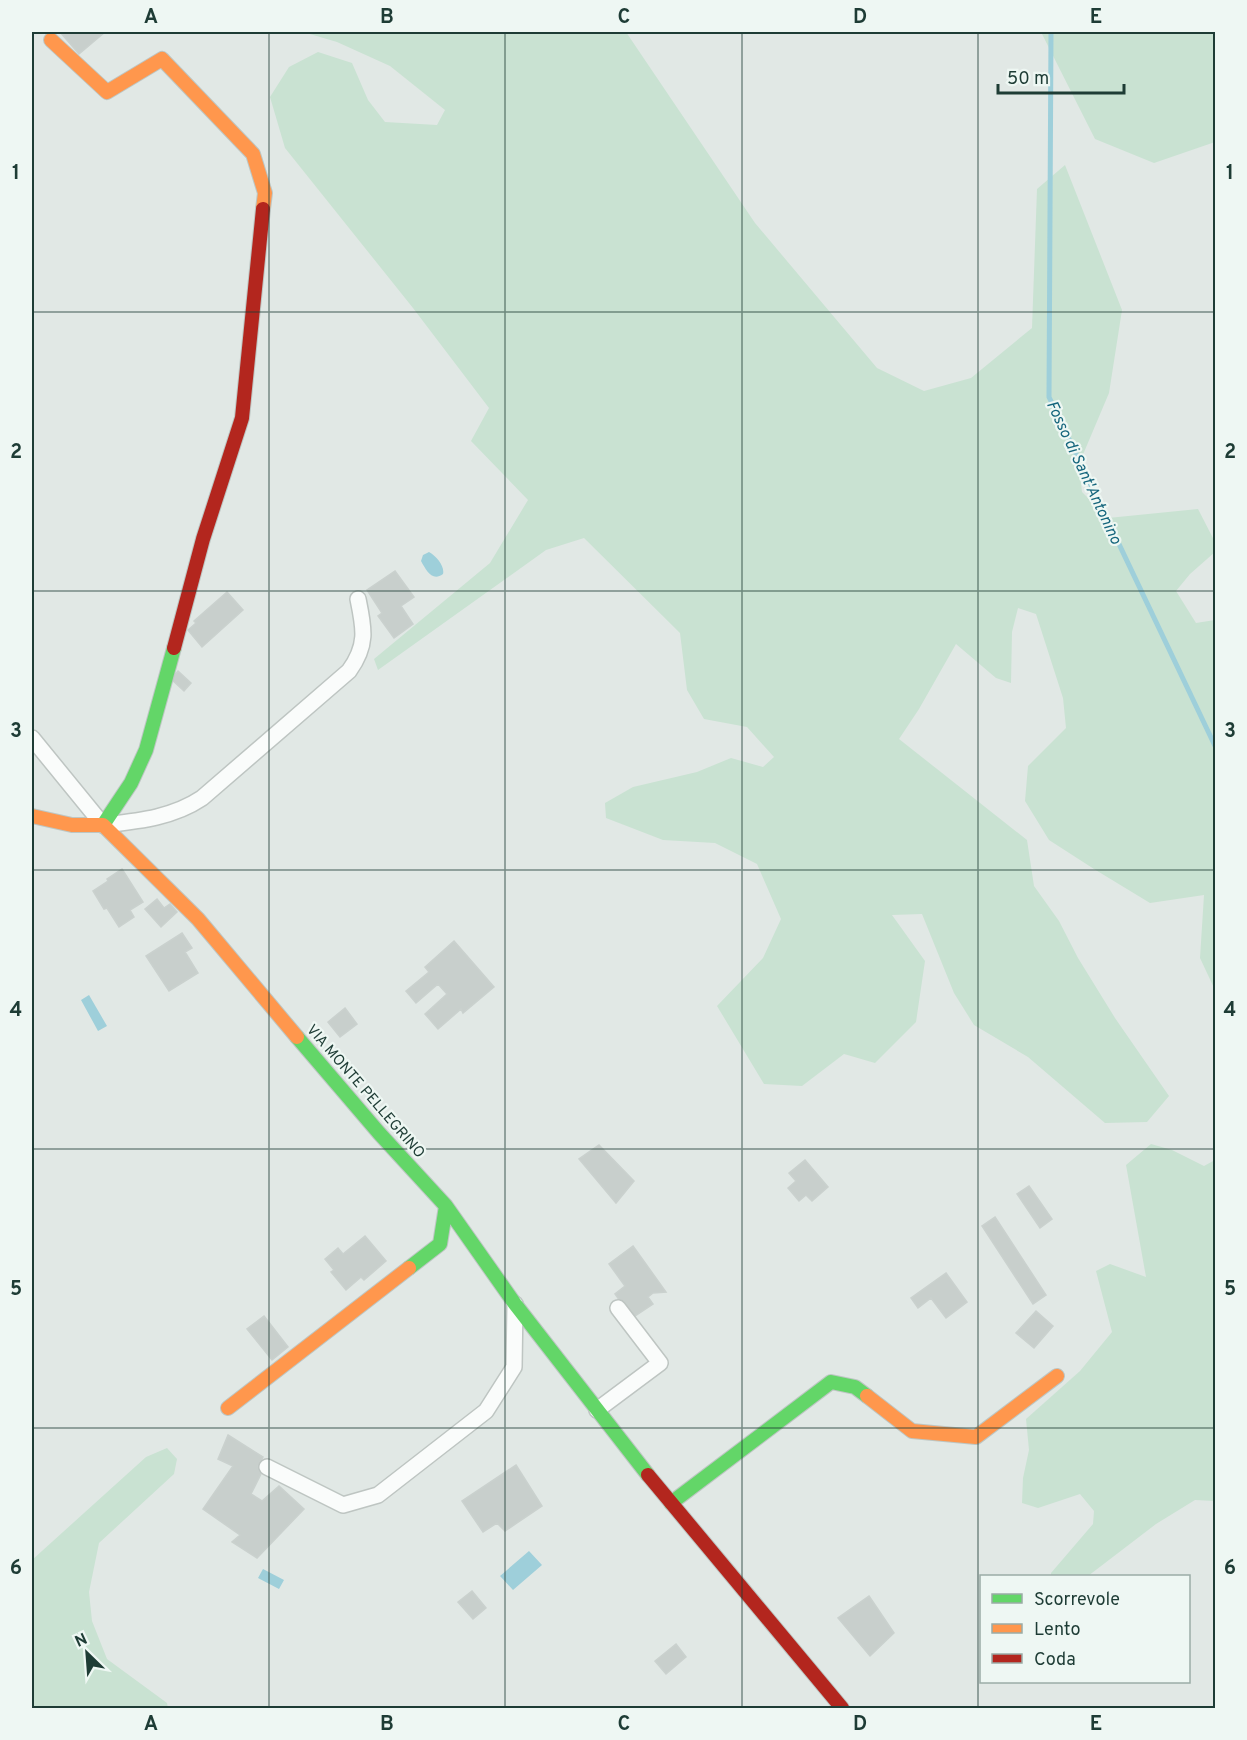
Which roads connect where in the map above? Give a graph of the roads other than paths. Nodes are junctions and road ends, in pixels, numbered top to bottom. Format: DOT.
graph roads {
  1 [pos="51,40"];
  2 [pos="358,599"];
  3 [pos="32,738"];
  4 [pos="32,816"];
  5 [pos="103,825"];
  6 [pos="446,1206"];
  7 [pos="515,1304"];
  8 [pos="618,1308"];
  9 [pos="1057,1376"];
  10 [pos="228,1408"];
  11 [pos="597,1410"];
  12 [pos="267,1467"];
  13 [pos="671,1503"];
  14 [pos="843,1708"];
  1 -- 5 [label="street"];
  2 -- 5 [label="street"];
  3 -- 5 [label="street"];
  4 -- 5 [label="street"];
  5 -- 6 [label="street, VIA MONTE PELLEGRINO"];
  6 -- 7 [label="street, VIA MONTE PELLEGRINO"];
  6 -- 10 [label="street"];
  7 -- 11 [label="street, VIA MONTE PELLEGRINO"];
  7 -- 12 [label="street"];
  8 -- 11 [label="street"];
  9 -- 13 [label="street"];
  11 -- 13 [label="street, VIA MONTE PELLEGRINO"];
  13 -- 14 [label="street, VIA MONTE PELLEGRINO"];
}
